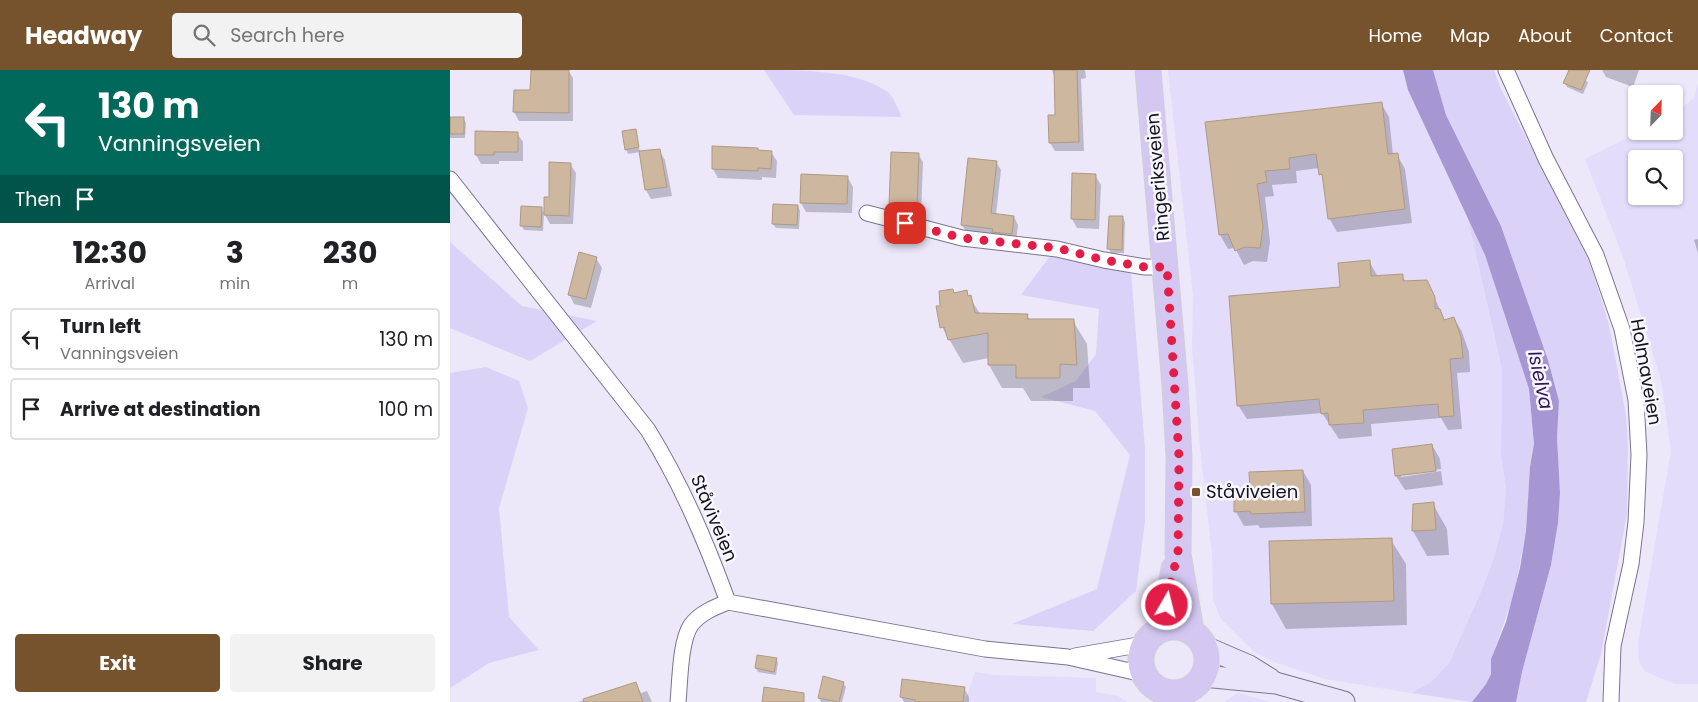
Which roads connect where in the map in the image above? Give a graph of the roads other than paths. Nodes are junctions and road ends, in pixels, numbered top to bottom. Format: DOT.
graph roads {
  1 [pos="1148,70"];
  2 [pos="1506,70"];
  3 [pos="450,179"];
  4 [pos="867,213"];
  5 [pos="1167,267"];
  6 [pos="1178,554"];
  7 [pos="728,602"];
  8 [pos="1164,628"];
  9 [pos="1198,639"];
  10 [pos="1144,644"];
  11 [pos="1068,657"];
  12 [pos="1276,683"];
  13 [pos="1153,688"];
  14 [pos="1190,690"];
  15 [pos="678,702"];
  16 [pos="1344,702"];
  17 [pos="1611,702"];
  1 -- 5 [label="main road, Ringeriksveien"];
  2 -- 17 [label="street, Holmaveien"];
  3 -- 7 [label="street, Ståviveien"];
  4 -- 5 [label="street"];
  5 -- 6 [label="main road, Ringeriksveien"];
  6 -- 8 [label="main road, Ringeriksveien"];
  6 -- 9 [label="main road, Ringeriksveien"];
  7 -- 11 [label="street"];
  7 -- 15 [label="street"];
  8 -- 9 [label="main road"];
  8 -- 10 [label="main road"];
  9 -- 12 [label="street"];
  9 -- 14 [label="main road"];
  10 -- 11 [label="street"];
  10 -- 13 [label="main road"];
  11 -- 13 [label="street"];
  12 -- 14 [label="street"];
  12 -- 16 [label="street"];
  13 -- 14 [label="main road"];
}
